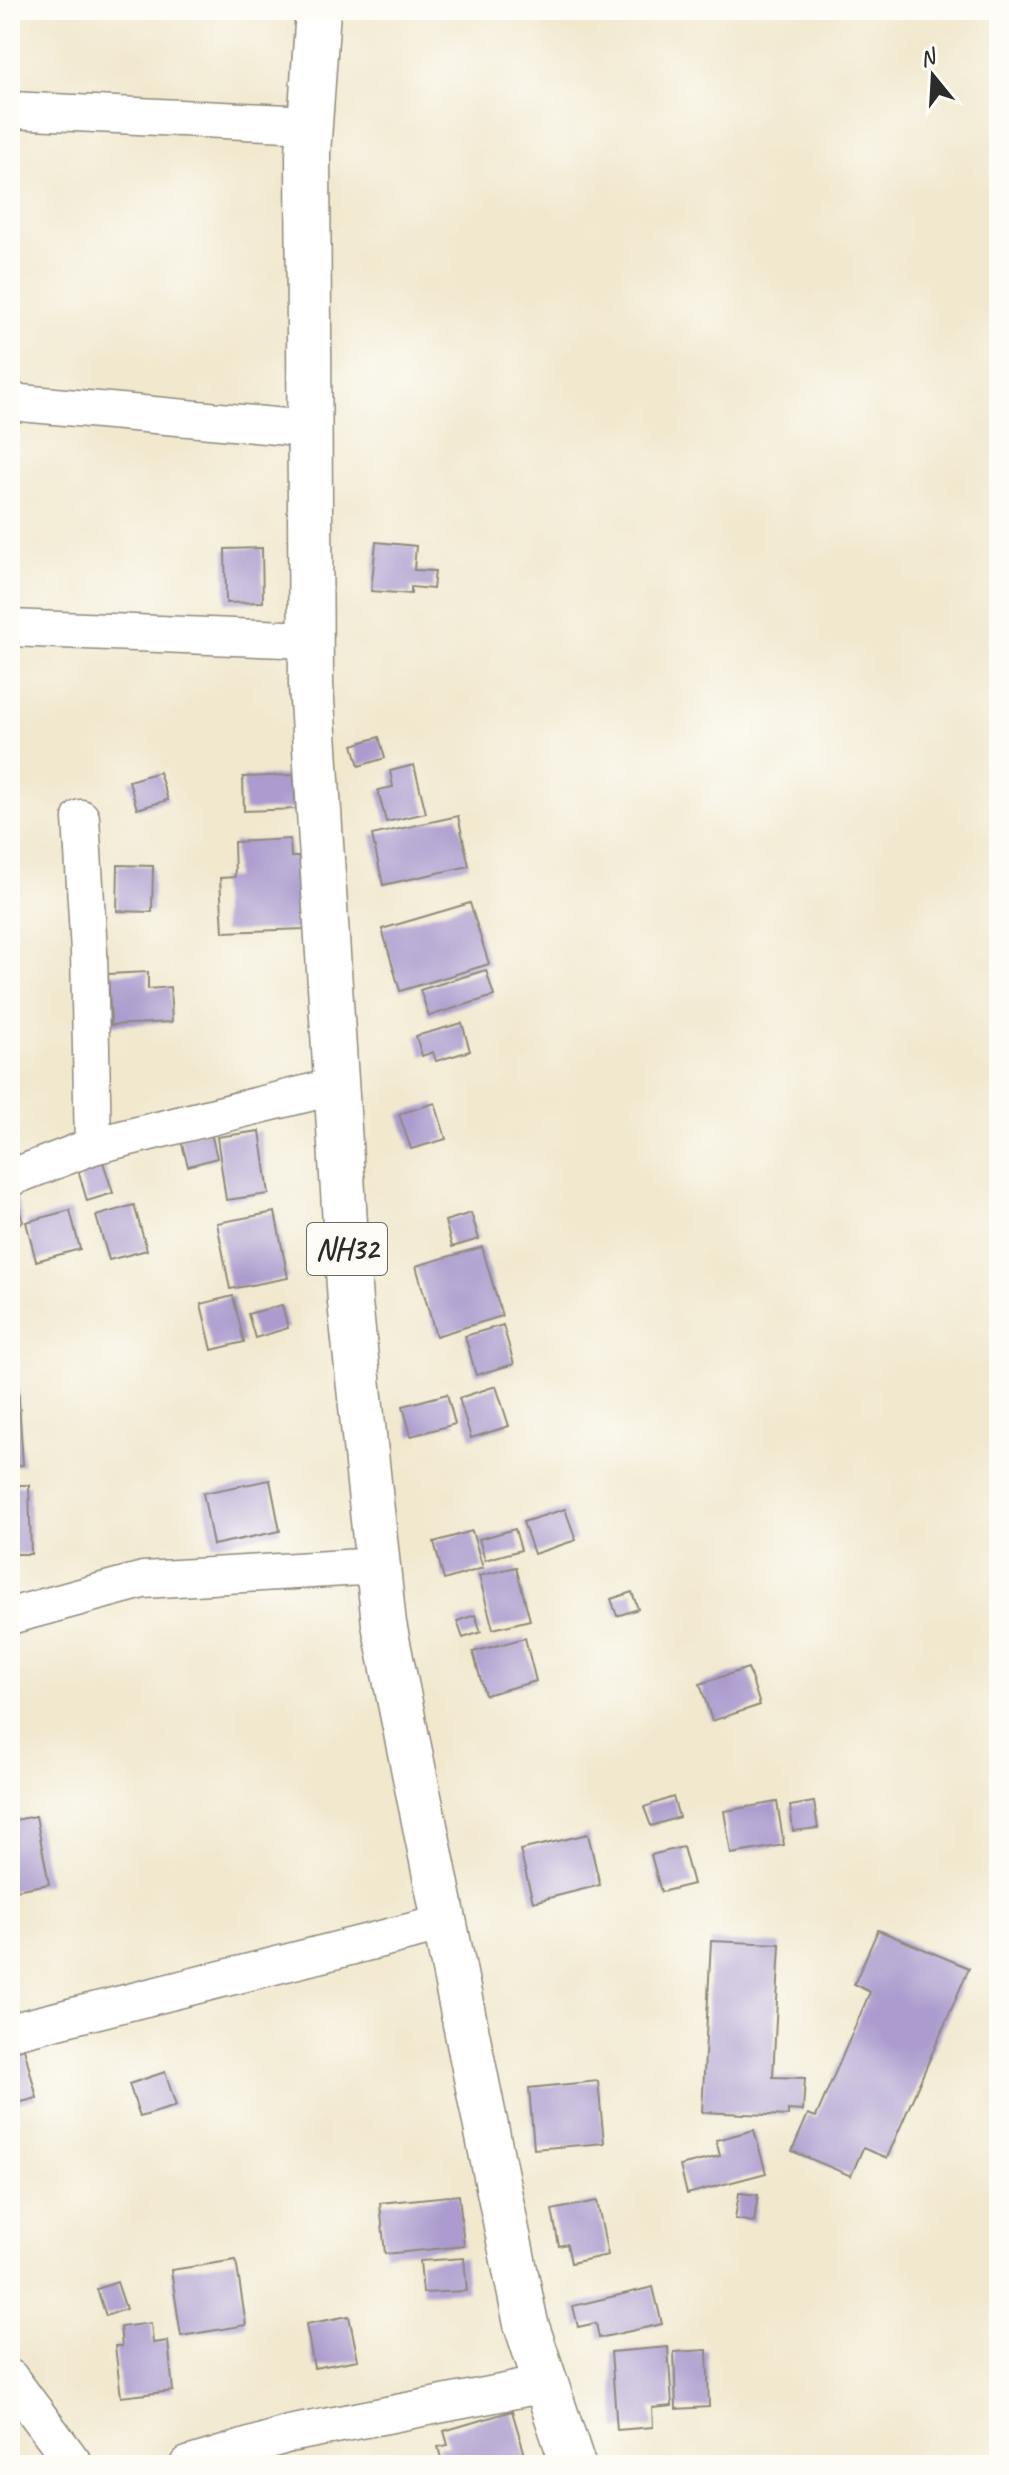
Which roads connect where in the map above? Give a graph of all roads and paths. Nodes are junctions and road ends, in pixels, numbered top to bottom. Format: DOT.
graph roads {
  1 [pos="318,10"];
  2 [pos="10,110"];
  3 [pos="310,124"];
  4 [pos="10,402"];
  5 [pos="309,429"];
  6 [pos="10,628"];
  7 [pos="311,640"];
  8 [pos="81,818"];
  9 [pos="337,1086"];
  10 [pos="93,1146"];
  11 [pos="10,1178"];
  12 [pos="378,1566"];
  13 [pos="10,1616"];
  14 [pos="445,1923"];
  15 [pos="10,2032"];
  16 [pos="10,2378"];
  17 [pos="546,2384"];
  18 [pos="75,2465"];
  19 [pos="188,2465"];
  20 [pos="573,2465"];
  1 -- 3 [label="highway, NH32"];
  2 -- 3 [label="street"];
  3 -- 5 [label="highway, NH32"];
  4 -- 5 [label="street"];
  5 -- 7 [label="highway, NH32"];
  6 -- 7 [label="street"];
  7 -- 9 [label="highway, NH32"];
  8 -- 10 [label="street"];
  9 -- 10 [label="street"];
  9 -- 12 [label="highway, NH32"];
  10 -- 11 [label="street"];
  12 -- 13 [label="street"];
  12 -- 14 [label="highway, NH32"];
  14 -- 15 [label="street"];
  14 -- 17 [label="highway, NH32"];
  16 -- 18 [label="street"];
  17 -- 19 [label="street"];
  17 -- 20 [label="highway, NH32"];
}
